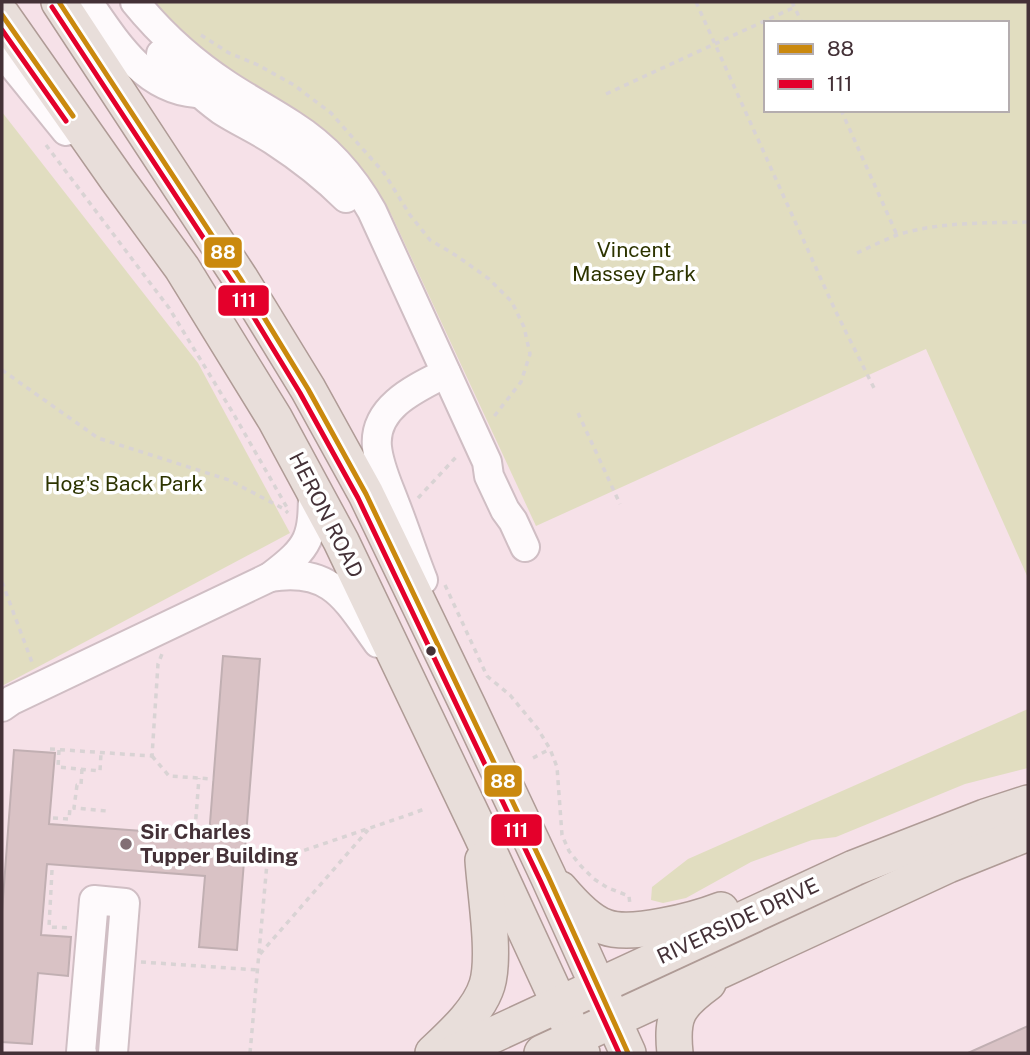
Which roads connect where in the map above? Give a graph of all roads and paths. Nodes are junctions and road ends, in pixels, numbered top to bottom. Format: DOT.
graph roads {
  1 [pos="59,2"];
  2 [pos="88,2"];
  3 [pos="120,2"];
  4 [pos="135,2"];
  5 [pos="696,2"];
  6 [pos="792,2"];
  7 [pos="795,7"];
  8 [pos="2,15"];
  9 [pos="764,21"];
  10 [pos="765,21"];
  11 [pos="801,21"];
  12 [pos="715,44"];
  13 [pos="2,52"];
  14 [pos="201,94"];
  15 [pos="606,94"];
  16 [pos="263,108"];
  17 [pos="842,112"];
  18 [pos="43,142"];
  19 [pos="117,179"];
  20 [pos="1028,222"];
  21 [pos="897,235"];
  22 [pos="857,253"];
  23 [pos="395,261"];
  24 [pos="2,370"];
  25 [pos="446,373"];
  26 [pos="874,388"];
  27 [pos="578,413"];
  28 [pos="475,437"];
  29 [pos="313,487"];
  30 [pos="620,504"];
  31 [pos="409,507"];
  32 [pos="525,547"];
  33 [pos="271,577"];
  34 [pos="442,579"];
  35 [pos="2,582"];
  36 [pos="41,687"];
  37 [pos="412,691"];
  38 [pos="157,692"];
  39 [pos="468,706"];
  40 [pos="2,707"];
  41 [pos="50,749"];
  42 [pos="550,749"];
  43 [pos="59,750"];
  44 [pos="101,752"];
  45 [pos="152,756"];
  46 [pos="533,758"];
  47 [pos="82,769"];
  48 [pos="199,778"];
  49 [pos="213,779"];
  50 [pos="1028,803"];
  51 [pos="74,808"];
  52 [pos="427,808"];
  53 [pos="107,811"];
  54 [pos="53,818"];
  55 [pos="195,829"];
  56 [pos="369,829"];
  57 [pos="480,832"];
  58 [pos="1028,833"];
  59 [pos="854,868"];
  60 [pos="52,870"];
  61 [pos="548,876"];
  62 [pos="630,907"];
  63 [pos="74,929"];
  64 [pos="259,956"];
  65 [pos="151,963"];
  66 [pos="731,966"];
  67 [pos="258,970"];
  68 [pos="597,986"];
  69 [pos="560,1005"];
  70 [pos="612,1020"];
  71 [pos="579,1046"];
  72 [pos="82,1053"];
  73 [pos="113,1053"];
  74 [pos="250,1053"];
  75 [pos="433,1053"];
  76 [pos="454,1053"];
  77 [pos="542,1053"];
  78 [pos="628,1053"];
  79 [pos="675,1053"];
  1 -- 39 [label="main road, HERON ROAD"];
  2 -- 14 [label="lane"];
  3 -- 14 [label="lane"];
  4 -- 16 [label="lane"];
  5 -- 12 [label="path"];
  6 -- 7 [label="path"];
  7 -- 10 [label="path"];
  7 -- 11 [label="path"];
  8 -- 19 [label="main road, HERON ROAD"];
  9 -- 12 [label="path"];
  12 -- 15 [label="path"];
  12 -- 26 [label="path"];
  13 -- 19 [label="lane"];
  14 -- 16 [label="lane"];
  14 -- 23 [label="lane"];
  16 -- 23 [label="lane"];
  17 -- 21 [label="path"];
  18 -- 24 [label="path"];
  19 -- 29 [label="main road, HERON ROAD"];
  20 -- 21 [label="path"];
  21 -- 22 [label="path"];
  23 -- 25 [label="lane"];
  25 -- 28 [label="lane"];
  25 -- 39 [label="lane"];
  27 -- 30 [label="path"];
  28 -- 31 [label="path"];
  28 -- 32 [label="lane"];
  29 -- 33 [label="lane"];
  29 -- 37 [label="main road, HERON ROAD"];
  33 -- 36 [label="lane"];
  33 -- 37 [label="lane"];
  34 -- 42 [label="path"];
  35 -- 36 [label="path"];
  36 -- 40 [label="lane"];
  37 -- 57 [label="main road, HERON ROAD"];
  38 -- 45 [label="path"];
  39 -- 61 [label="main road, HERON ROAD"];
  41 -- 43 [label="path"];
  42 -- 46 [label="path"];
  42 -- 62 [label="path"];
  43 -- 44 [label="path"];
  43 -- 47 [label="path"];
  44 -- 45 [label="path"];
  44 -- 47 [label="path"];
  45 -- 48 [label="path"];
  47 -- 51 [label="path"];
  48 -- 49 [label="path"];
  48 -- 55 [label="path"];
  50 -- 59 [label="main road, RIVERSIDE DRIVE"];
  51 -- 53 [label="path"];
  51 -- 54 [label="path"];
  52 -- 56 [label="path"];
  56 -- 64 [label="path"];
  56 -- 64 [label="path"];
  57 -- 69 [label="main road, HERON ROAD"];
  57 -- 75 [label="main road"];
  58 -- 66 [label="main road, RIVERSIDE DRIVE"];
  59 -- 61 [label="main road"];
  59 -- 68 [label="main road, RIVERSIDE DRIVE"];
  60 -- 63 [label="path"];
  61 -- 68 [label="main road, HERON ROAD"];
  64 -- 67 [label="path"];
  65 -- 67 [label="path"];
  66 -- 70 [label="main road, RIVERSIDE DRIVE"];
  66 -- 79 [label="main road"];
  67 -- 74 [label="path"];
  68 -- 69 [label="main road, RIVERSIDE DRIVE"];
  68 -- 70 [label="main road, HERON ROAD"];
  69 -- 71 [label="main road, HERON ROAD"];
  69 -- 76 [label="main road, RIVERSIDE DRIVE"];
  70 -- 71 [label="main road, RIVERSIDE DRIVE"];
  70 -- 78 [label="main road, HERON ROAD"];
  71 -- 77 [label="main road, RIVERSIDE DRIVE"];
  72 -- 73 [label="lane"];
}
